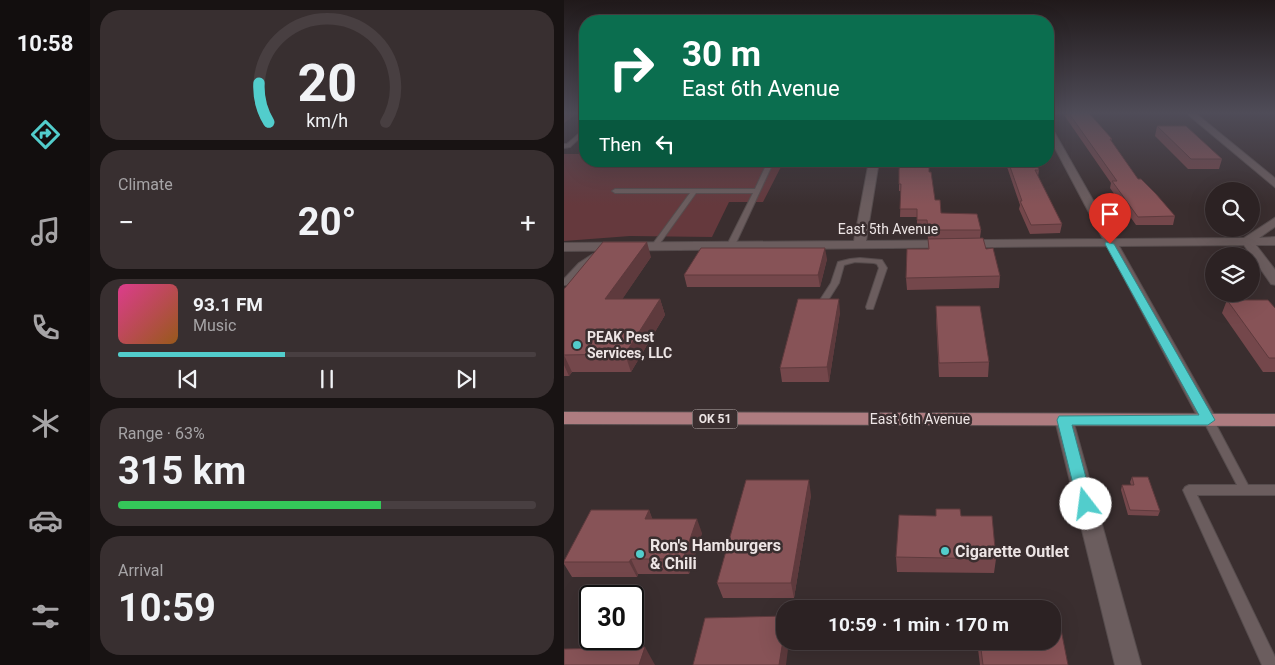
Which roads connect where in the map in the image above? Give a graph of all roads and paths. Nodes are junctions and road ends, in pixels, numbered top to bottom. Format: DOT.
graph roads {
  1 [pos="1056,143"];
  2 [pos="1226,143"];
  3 [pos="768,167"];
  4 [pos="873,167"];
  5 [pos="1275,185"];
  6 [pos="694,191"];
  7 [pos="757,191"];
  8 [pos="615,192"];
  9 [pos="1275,220"];
  10 [pos="1247,241"];
  11 [pos="1275,241"];
  12 [pos="860,243"];
  13 [pos="731,244"];
  14 [pos="1110,244"];
  15 [pos="656,245"];
  16 [pos="608,246"];
  17 [pos="564,247"];
  18 [pos="1275,281"];
  19 [pos="564,283"];
  20 [pos="824,300"];
  21 [pos="870,307"];
  22 [pos="564,418"];
  23 [pos="1064,420"];
  24 [pos="1208,420"];
  25 [pos="1275,420"];
  26 [pos="1245,490"];
  27 [pos="1274,494"];
  28 [pos="1128,665"];
  29 [pos="1270,665"];
  1 -- 14 [label="street"];
  2 -- 5 [label="street"];
  3 -- 7 [label="lane"];
  4 -- 12 [label="street"];
  6 -- 7 [label="lane"];
  6 -- 8 [label="lane"];
  6 -- 15 [label="lane"];
  7 -- 13 [label="lane"];
  9 -- 10 [label="street"];
  10 -- 11 [label="street, East 5th Avenue"];
  10 -- 14 [label="street, East 5th Avenue"];
  10 -- 18 [label="street"];
  12 -- 13 [label="street, East 5th Avenue"];
  12 -- 14 [label="street, East 5th Avenue"];
  13 -- 15 [label="street, East 5th Avenue"];
  14 -- 24 [label="street"];
  15 -- 16 [label="street, East 5th Avenue"];
  16 -- 17 [label="street, East 5th Avenue"];
  16 -- 19 [label="lane"];
  20 -- 21 [label="lane"];
  22 -- 23 [label="main road, East 6th Avenue / OK 51"];
  23 -- 24 [label="main road, East 6th Avenue / OK 51"];
  23 -- 28 [label="street"];
  24 -- 25 [label="main road, East 6th Avenue / OK 51"];
  24 -- 26 [label="lane"];
  26 -- 27 [label="lane"];
  26 -- 29 [label="lane"];
}
